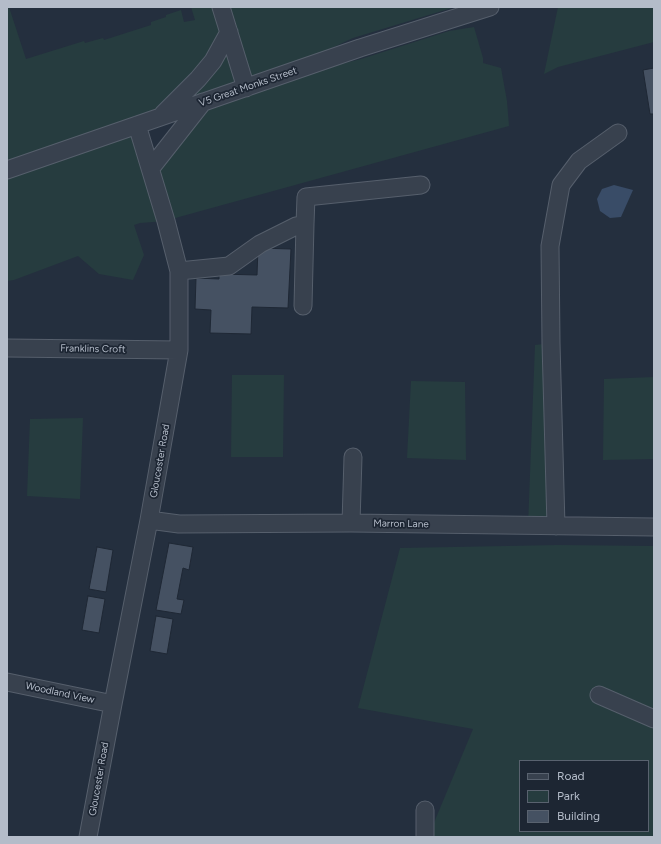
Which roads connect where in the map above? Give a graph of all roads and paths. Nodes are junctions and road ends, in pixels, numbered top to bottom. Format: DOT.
graph roads {
  1 [pos="221,7"];
  2 [pos="490,7"];
  3 [pos="229,32"];
  4 [pos="246,88"];
  5 [pos="203,102"];
  6 [pos="160,117"];
  7 [pos="137,125"];
  8 [pos="618,133"];
  9 [pos="151,168"];
  10 [pos="7,170"];
  11 [pos="421,185"];
  12 [pos="305,224"];
  13 [pos="179,271"];
  14 [pos="303,306"];
  15 [pos="7,348"];
  16 [pos="179,350"];
  17 [pos="353,457"];
  18 [pos="149,520"];
  19 [pos="351,523"];
  20 [pos="556,526"];
  21 [pos="654,527"];
  22 [pos="7,682"];
  23 [pos="599,695"];
  24 [pos="113,704"];
  25 [pos="654,719"];
  26 [pos="425,810"];
  27 [pos="88,837"];
  28 [pos="425,837"];
  1 -- 3 [label="street"];
  2 -- 4 [label="street, V5 Great Monks Street"];
  3 -- 4 [label="street"];
  3 -- 6 [label="street"];
  4 -- 5 [label="street, V5 Great Monks Street"];
  5 -- 6 [label="street, V5 Great Monks Street"];
  5 -- 9 [label="street"];
  6 -- 7 [label="street, V5 Great Monks Street"];
  7 -- 9 [label="street, Gloucester Road"];
  7 -- 10 [label="street, V5 Great Monks Street"];
  8 -- 20 [label="street"];
  9 -- 13 [label="street, Gloucester Road"];
  11 -- 12 [label="street"];
  12 -- 13 [label="street"];
  12 -- 14 [label="street"];
  13 -- 16 [label="street, Gloucester Road"];
  15 -- 16 [label="street, Franklins Croft"];
  16 -- 18 [label="street, Gloucester Road"];
  17 -- 19 [label="street"];
  18 -- 19 [label="street, Marron Lane"];
  18 -- 24 [label="street, Gloucester Road"];
  19 -- 20 [label="street, Marron Lane"];
  20 -- 21 [label="street, Marron Lane"];
  22 -- 24 [label="street, Woodland View"];
  23 -- 25 [label="street"];
  24 -- 27 [label="street, Gloucester Road"];
  26 -- 28 [label="street"];
}
